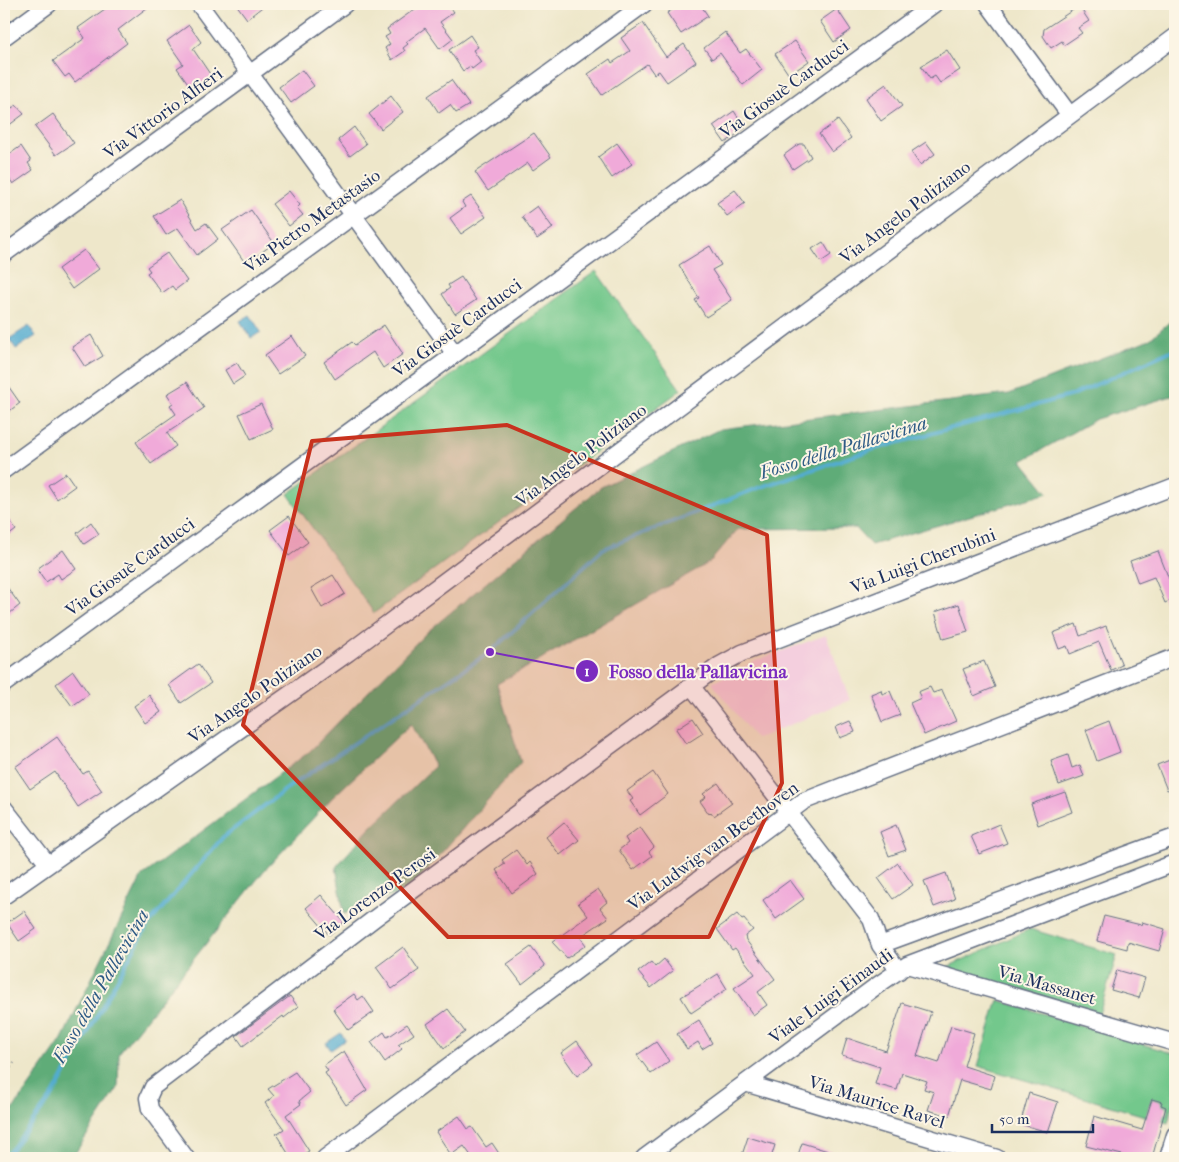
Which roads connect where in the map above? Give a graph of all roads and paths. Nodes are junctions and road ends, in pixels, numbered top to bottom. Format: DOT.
graph roads {
  1 [pos="49,4"];
  2 [pos="199,4"];
  3 [pos="345,4"];
  4 [pos="644,4"];
  5 [pos="934,4"];
  6 [pos="988,4"];
  7 [pos="1175,36"];
  8 [pos="4,37"];
  9 [pos="250,73"];
  10 [pos="1069,114"];
  11 [pos="354,216"];
  12 [pos="4,254"];
  13 [pos="455,354"];
  14 [pos="5,466"];
  15 [pos="1175,486"];
  16 [pos="1175,657"];
  17 [pos="4,684"];
  18 [pos="692,687"];
  19 [pos="4,808"];
  20 [pos="789,814"];
  21 [pos="1175,837"];
  22 [pos="48,864"];
  23 [pos="1175,864"];
  24 [pos="4,896"];
  25 [pos="880,945"];
  26 [pos="903,968"];
  27 [pos="1175,1044"];
  28 [pos="14,1063"];
  29 [pos="4,1075"];
  30 [pos="745,1083"];
  31 [pos="1175,1135"];
  32 [pos="186,1158"];
  33 [pos="325,1158"];
  34 [pos="644,1158"];
  35 [pos="998,1158"];
  36 [pos="1168,1158"];
  1 -- 8 [label="street"];
  2 -- 9 [label="street"];
  3 -- 9 [label="street, Via Vittorio Alfieri"];
  4 -- 11 [label="street, Via Pietro Metastasio"];
  5 -- 13 [label="street, Via Giosuè Carducci"];
  6 -- 10 [label="street"];
  7 -- 10 [label="street, Via Angelo Poliziano"];
  9 -- 11 [label="street"];
  9 -- 12 [label="street, Via Vittorio Alfieri"];
  10 -- 22 [label="street, Via Angelo Poliziano"];
  11 -- 13 [label="street"];
  11 -- 14 [label="street, Via Pietro Metastasio"];
  13 -- 17 [label="street, Via Giosuè Carducci"];
  15 -- 18 [label="street, Via Luigi Cherubini"];
  16 -- 20 [label="street, Via Ludwig van Beethoven"];
  18 -- 20 [label="street"];
  18 -- 32 [label="street, Via Lorenzo Perosi"];
  19 -- 22 [label="street"];
  20 -- 25 [label="street"];
  20 -- 33 [label="street, Via Ludwig van Beethoven"];
  21 -- 25 [label="street, Viale Luigi Einaudi"];
  22 -- 24 [label="street, Via Angelo Poliziano"];
  23 -- 26 [label="street, Viale Luigi Einaudi"];
  25 -- 26 [label="street"];
  26 -- 27 [label="street, Via Massanet"];
  26 -- 30 [label="street, Viale Luigi Einaudi"];
  28 -- 29 [label="path"];
  30 -- 34 [label="street, Viale Luigi Einaudi"];
  30 -- 35 [label="street, Via Maurice Ravel"];
  31 -- 36 [label="street"];
}
